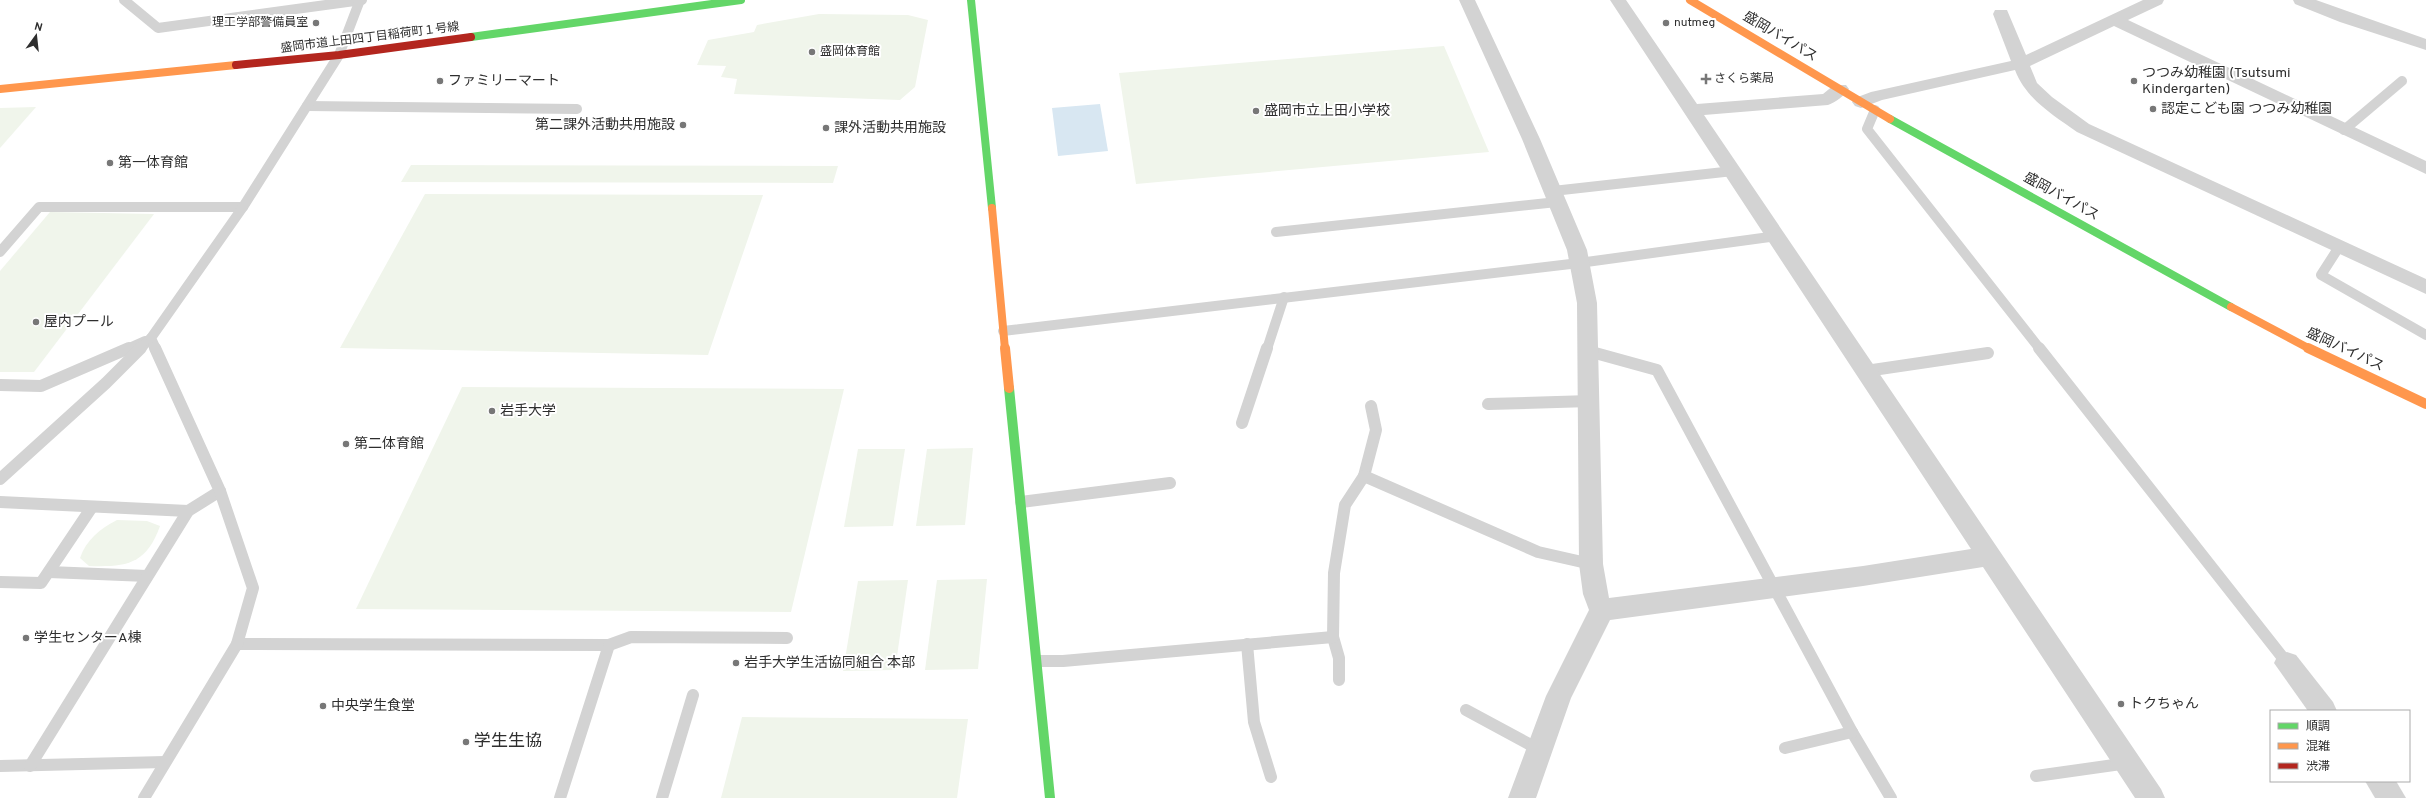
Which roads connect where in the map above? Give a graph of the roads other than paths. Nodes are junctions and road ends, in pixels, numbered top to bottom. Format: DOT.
graph roads {
  1 [pos="124,0"];
  2 [pos="361,0"];
  3 [pos="741,0"];
  4 [pos="971,0"];
  5 [pos="1467,0"];
  6 [pos="1618,0"];
  7 [pos="1690,0"];
  8 [pos="2156,0"];
  9 [pos="2301,0"];
  10 [pos="2001,14"];
  11 [pos="2115,20"];
  12 [pos="2426,45"];
  13 [pos="339,55"];
  14 [pos="2020,64"];
  15 [pos="2402,81"];
  16 [pos="0,89"];
  17 [pos="1840,90"];
  18 [pos="1873,100"];
  19 [pos="307,106"];
  20 [pos="577,109"];
  21 [pos="1692,110"];
  22 [pos="2344,130"];
  23 [pos="2426,168"];
  24 [pos="1733,171"];
  25 [pos="1555,196"];
  26 [pos="243,207"];
  27 [pos="1276,232"];
  28 [pos="1777,236"];
  29 [pos="2339,247"];
  30 [pos="0,252"];
  31 [pos="1580,263"];
  32 [pos="2426,288"];
  33 [pos="1284,297"];
  34 [pos="1003,331"];
  35 [pos="2426,335"];
  36 [pos="151,338"];
  37 [pos="1588,351"];
  38 [pos="1988,353"];
  39 [pos="1866,371"];
  40 [pos="0,386"];
  41 [pos="1590,401"];
  42 [pos="1488,404"];
  43 [pos="2426,404"];
  44 [pos="1371,406"];
  45 [pos="1242,422"];
  46 [pos="1364,476"];
  47 [pos="0,479"];
  48 [pos="1170,483"];
  49 [pos="220,492"];
  50 [pos="0,502"];
  51 [pos="1021,502"];
  52 [pos="92,507"];
  53 [pos="188,511"];
  54 [pos="1990,556"];
  55 [pos="1591,564"];
  56 [pos="49,572"];
  57 [pos="147,576"];
  58 [pos="0,582"];
  59 [pos="1774,587"];
  60 [pos="1602,610"];
  61 [pos="1333,637"];
  62 [pos="787,638"];
  63 [pos="237,644"];
  64 [pos="1247,644"];
  65 [pos="609,645"];
  66 [pos="1038,661"];
  67 [pos="2287,663"];
  68 [pos="1339,680"];
  69 [pos="693,695"];
  70 [pos="1466,710"];
  71 [pos="2323,710"];
  72 [pos="1852,732"];
  73 [pos="1785,748"];
  74 [pos="1540,750"];
  75 [pos="165,762"];
  76 [pos="2128,763"];
  77 [pos="0,766"];
  78 [pos="30,766"];
  79 [pos="2036,776"];
  80 [pos="1271,777"];
  81 [pos="2380,782"];
  82 [pos="144,798"];
  83 [pos="560,798"];
  84 [pos="662,798"];
  85 [pos="1050,798"];
  86 [pos="1522,798"];
  87 [pos="1891,798"];
  88 [pos="2151,798"];
  89 [pos="2392,798"];
  1 -- 2 [label="lane"];
  2 -- 13 [label="lane"];
  3 -- 13 [label="main road, 盛岡市道上田四丁目稲荷町１号線"];
  4 -- 34 [label="main road"];
  5 -- 25 [label="street"];
  6 -- 21 [label="street"];
  7 -- 17 [label="main road, 盛岡バイパス"];
  8 -- 11 [label="street"];
  9 -- 12 [label="street"];
  10 -- 14 [label="street"];
  11 -- 14 [label="street"];
  11 -- 22 [label="street"];
  13 -- 16 [label="main road, 盛岡市道上田四丁目稲荷町１号線"];
  13 -- 19 [label="lane"];
  14 -- 18 [label="street"];
  14 -- 29 [label="street"];
  15 -- 22 [label="lane"];
  17 -- 18 [label="main road, 盛岡バイパス"];
  17 -- 21 [label="street"];
  18 -- 43 [label="main road, 盛岡バイパス"];
  18 -- 67 [label="lane"];
  19 -- 20 [label="lane"];
  19 -- 26 [label="lane"];
  21 -- 24 [label="street"];
  22 -- 23 [label="street"];
  24 -- 25 [label="lane"];
  24 -- 28 [label="street"];
  25 -- 27 [label="lane"];
  25 -- 31 [label="street"];
  26 -- 30 [label="lane"];
  26 -- 36 [label="lane"];
  28 -- 31 [label="lane"];
  28 -- 39 [label="street"];
  29 -- 32 [label="street"];
  29 -- 35 [label="lane"];
  31 -- 33 [label="lane"];
  31 -- 37 [label="street"];
  33 -- 34 [label="lane"];
  33 -- 45 [label="lane"];
  34 -- 51 [label="main road"];
  36 -- 40 [label="lane"];
  36 -- 47 [label="lane"];
  36 -- 49 [label="lane"];
  37 -- 41 [label="street"];
  37 -- 59 [label="lane"];
  38 -- 39 [label="lane"];
  39 -- 54 [label="street"];
  41 -- 42 [label="lane"];
  41 -- 55 [label="street"];
  44 -- 46 [label="lane"];
  46 -- 55 [label="lane"];
  46 -- 61 [label="lane"];
  48 -- 51 [label="lane"];
  49 -- 53 [label="lane"];
  49 -- 63 [label="lane"];
  50 -- 52 [label="lane"];
  51 -- 66 [label="main road"];
  52 -- 53 [label="lane"];
  52 -- 56 [label="lane"];
  53 -- 57 [label="lane"];
  54 -- 59 [label="street"];
  54 -- 76 [label="street"];
  55 -- 60 [label="street"];
  56 -- 57 [label="lane"];
  56 -- 58 [label="lane"];
  57 -- 78 [label="lane"];
  59 -- 60 [label="street"];
  59 -- 72 [label="lane"];
  60 -- 74 [label="street"];
  61 -- 64 [label="lane"];
  61 -- 68 [label="lane"];
  62 -- 65 [label="lane"];
  63 -- 65 [label="lane"];
  63 -- 75 [label="lane"];
  64 -- 66 [label="lane"];
  64 -- 80 [label="lane"];
  65 -- 83 [label="lane"];
  66 -- 85 [label="main road"];
  67 -- 71 [label="street"];
  69 -- 84 [label="lane"];
  70 -- 74 [label="lane"];
  72 -- 73 [label="lane"];
  72 -- 87 [label="lane"];
  74 -- 86 [label="street"];
  75 -- 78 [label="lane"];
  75 -- 82 [label="lane"];
  76 -- 79 [label="lane"];
  76 -- 88 [label="street"];
  77 -- 78 [label="lane"];
  81 -- 89 [label="street"];
}
